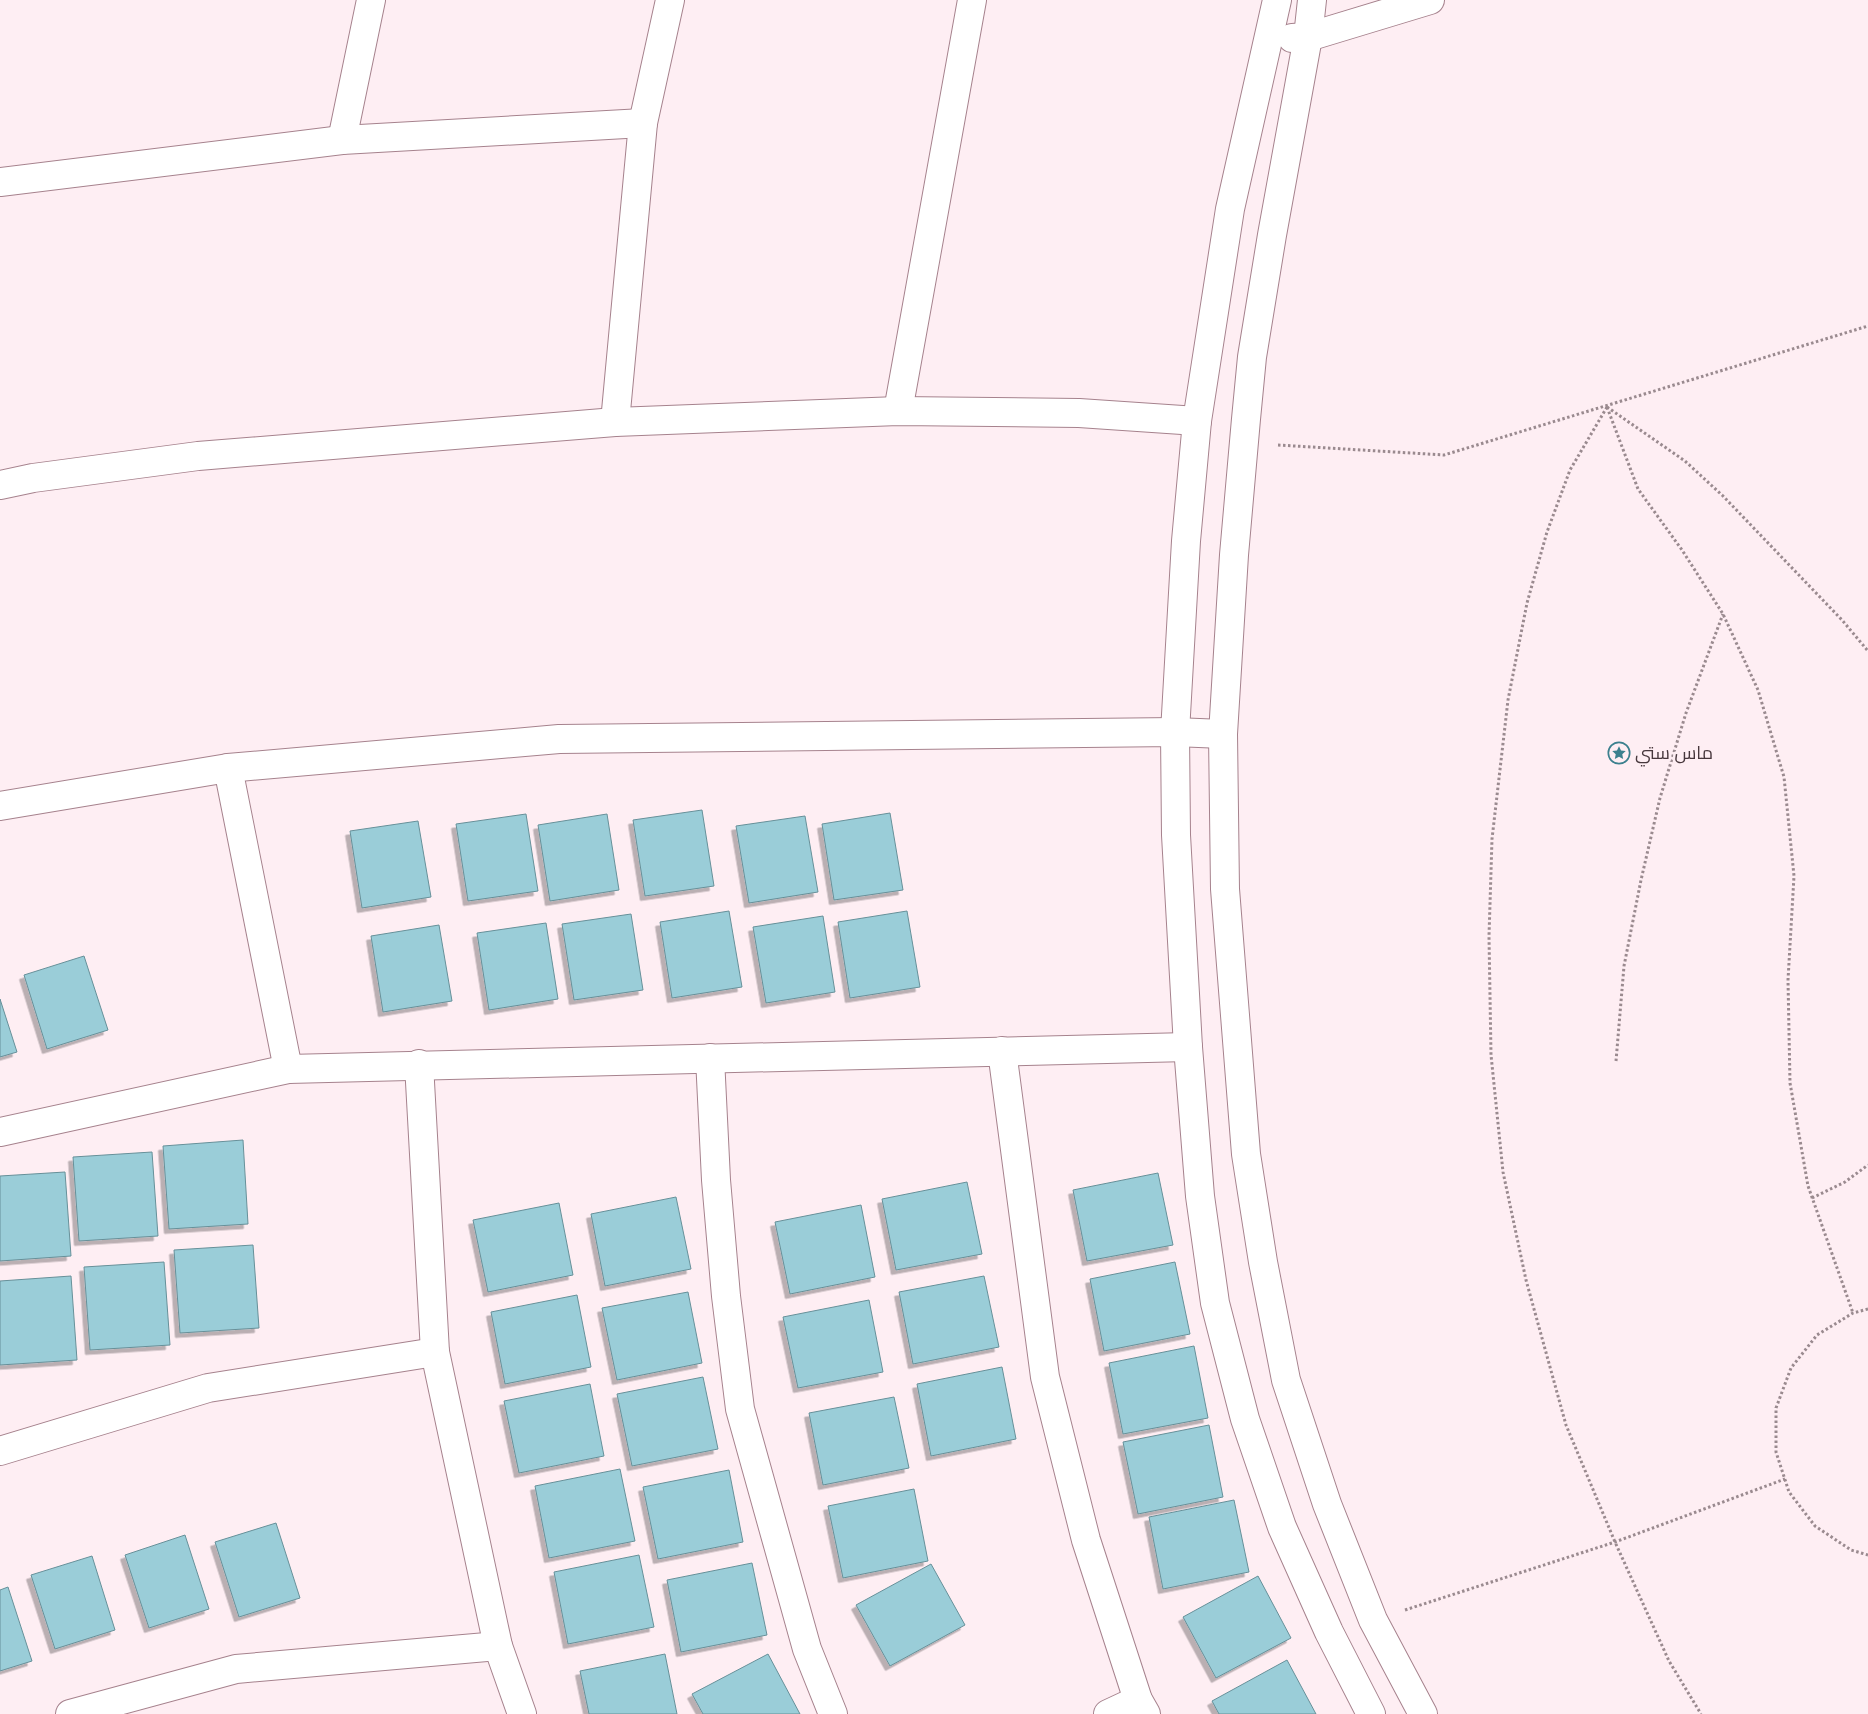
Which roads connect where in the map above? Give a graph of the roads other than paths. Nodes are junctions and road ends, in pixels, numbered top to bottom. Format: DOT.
graph roads {
  1 [pos="371,0"];
  2 [pos="670,0"];
  3 [pos="972,0"];
  4 [pos="1277,0"];
  5 [pos="1312,0"];
  6 [pos="1430,0"];
  7 [pos="1308,37"];
  8 [pos="1268,41"];
  9 [pos="643,123"];
  10 [pos="342,140"];
  11 [pos="0,182"];
  12 [pos="898,411"];
  13 [pos="1197,421"];
  14 [pos="615,422"];
  15 [pos="0,485"];
  16 [pos="1175,732"];
  17 [pos="1223,734"];
  18 [pos="228,768"];
  19 [pos="0,806"];
  20 [pos="1188,1047"];
  21 [pos="1002,1052"];
  22 [pos="710,1058"];
  23 [pos="419,1064"];
  24 [pos="288,1068"];
  25 [pos="0,1132"];
  26 [pos="435,1352"];
  27 [pos="0,1451"];
  28 [pos="498,1646"];
  29 [pos="1142,1707"];
  30 [pos="70,1714"];
  31 [pos="522,1714"];
  32 [pos="833,1714"];
  33 [pos="1108,1714"];
  34 [pos="1371,1714"];
  35 [pos="1423,1714"];
  1 -- 10 [label="street"];
  2 -- 9 [label="street"];
  3 -- 12 [label="street"];
  4 -- 8 [label="street"];
  5 -- 7 [label="street"];
  6 -- 7 [label="street"];
  7 -- 8 [label="street"];
  7 -- 17 [label="street"];
  8 -- 13 [label="street"];
  9 -- 10 [label="street"];
  9 -- 14 [label="street"];
  10 -- 11 [label="street"];
  12 -- 13 [label="street"];
  12 -- 14 [label="street"];
  13 -- 16 [label="street"];
  14 -- 15 [label="street"];
  16 -- 17 [label="street"];
  16 -- 18 [label="street"];
  16 -- 20 [label="street"];
  17 -- 35 [label="street"];
  18 -- 19 [label="street"];
  18 -- 24 [label="street"];
  20 -- 21 [label="street"];
  20 -- 34 [label="street"];
  21 -- 22 [label="street"];
  21 -- 29 [label="street"];
  22 -- 23 [label="street"];
  22 -- 32 [label="street"];
  23 -- 24 [label="street"];
  23 -- 26 [label="street"];
  24 -- 25 [label="street"];
  26 -- 27 [label="street"];
  26 -- 28 [label="street"];
  28 -- 30 [label="street"];
  28 -- 31 [label="street"];
  29 -- 33 [label="street"];
}
